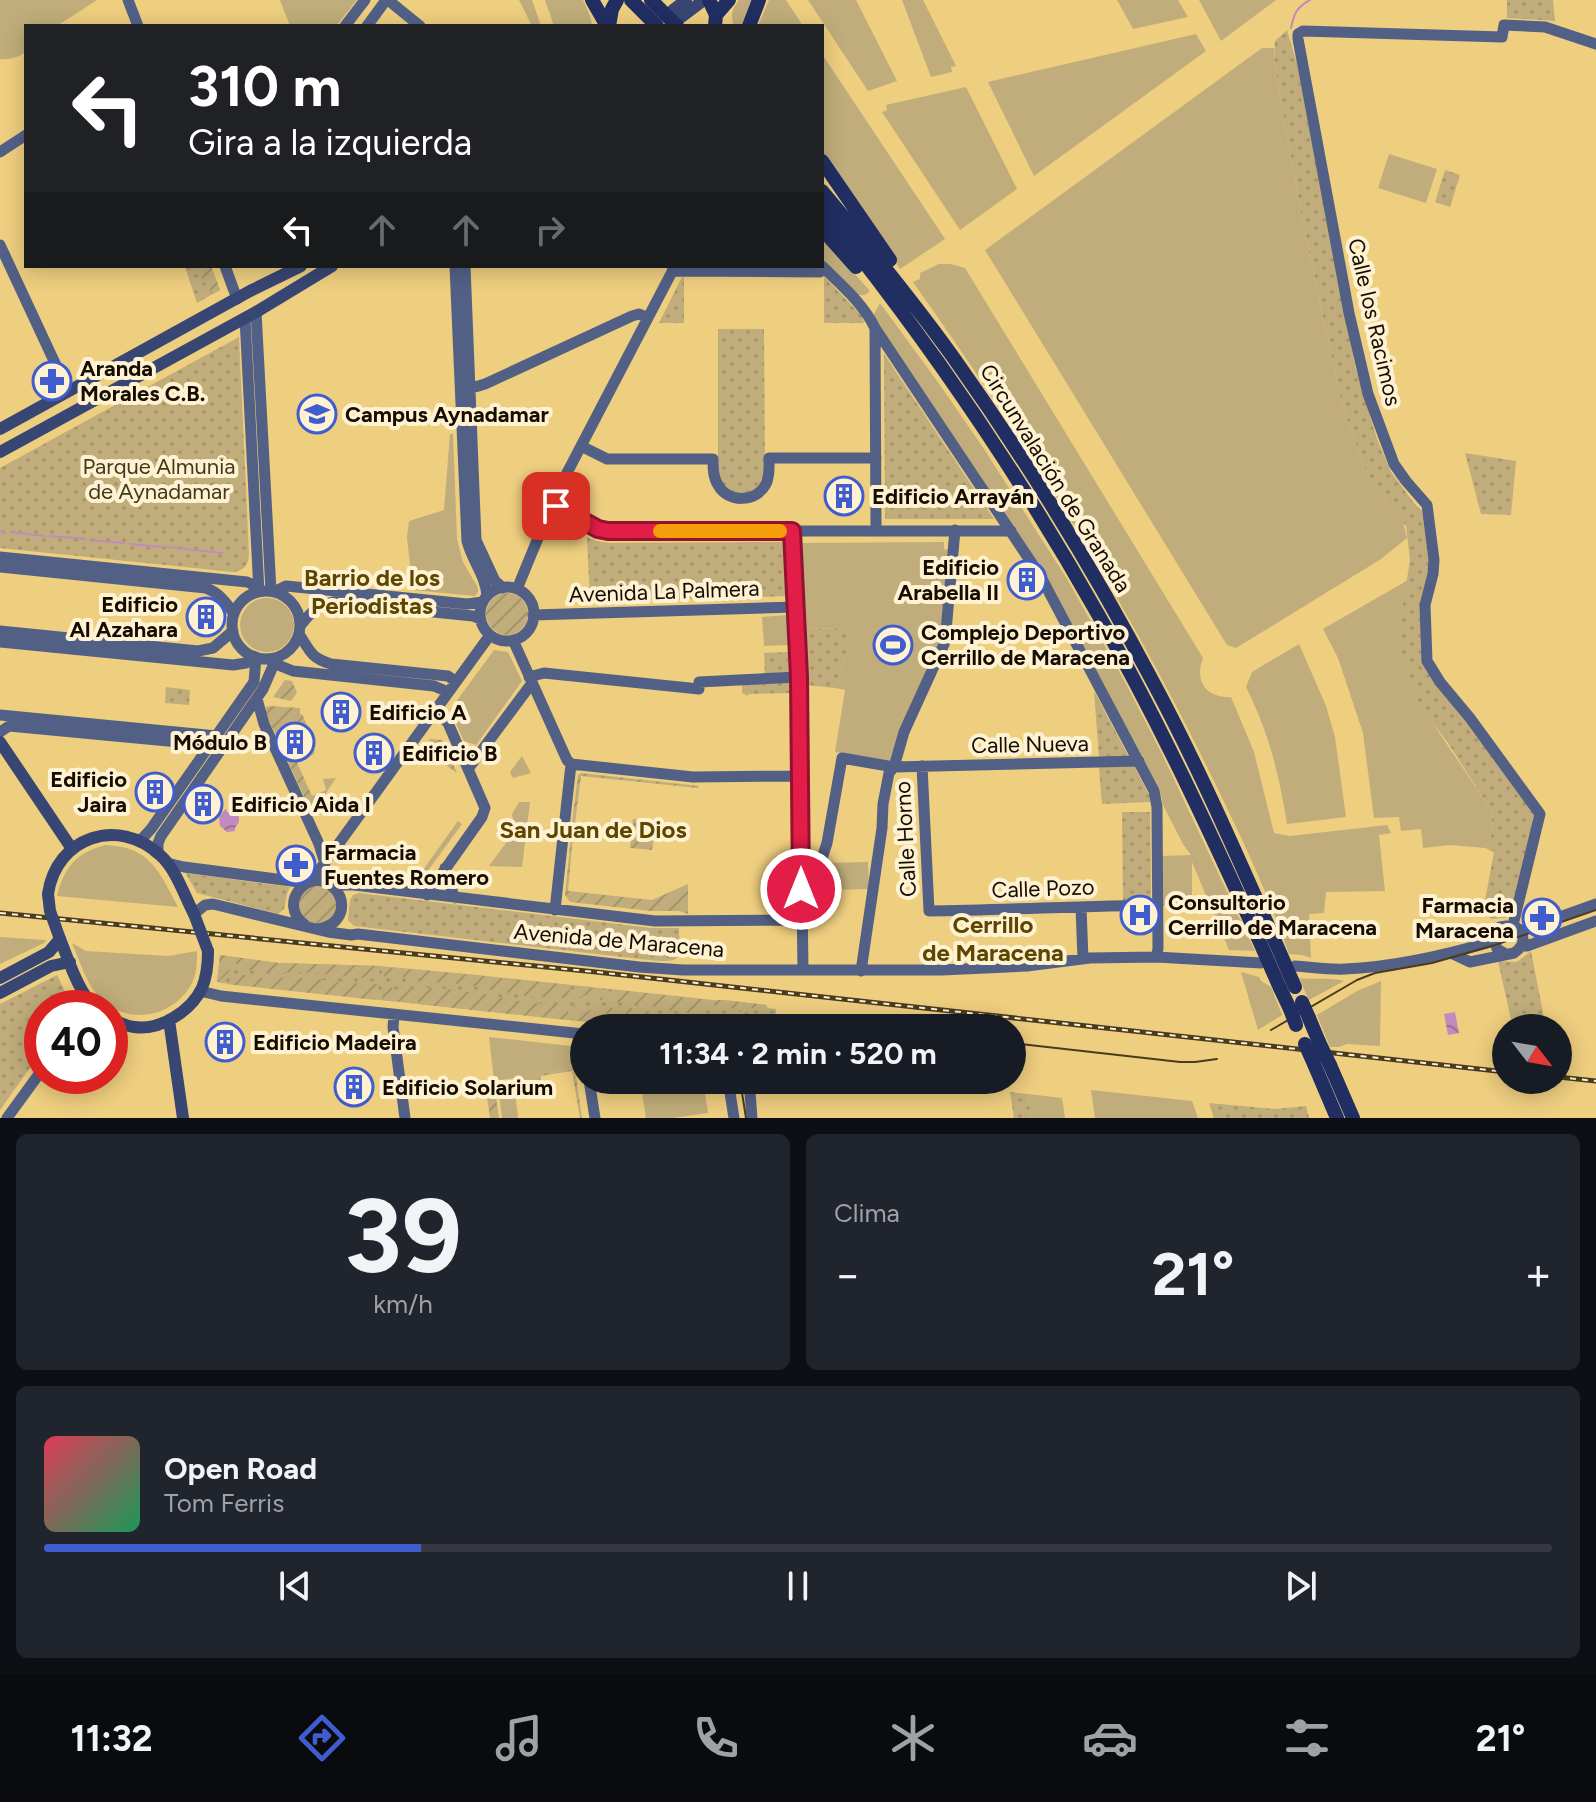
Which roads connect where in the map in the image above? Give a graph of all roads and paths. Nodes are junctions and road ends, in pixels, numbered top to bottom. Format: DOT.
graph roads {
  1 [pos="128,0"];
  2 [pos="365,0"];
  3 [pos="387,0"];
  4 [pos="592,0"];
  5 [pos="617,0"];
  6 [pos="631,0"];
  7 [pos="651,0"];
  8 [pos="686,0"];
  9 [pos="729,0"];
  10 [pos="759,0"];
  11 [pos="704,1"];
  12 [pos="677,18"];
  13 [pos="719,21"];
  14 [pos="137,24"];
  15 [pos="347,24"];
  16 [pos="369,24"];
  17 [pos="417,24"];
  18 [pos="607,24"];
  19 [pos="608,24"];
  20 [pos="655,24"];
  21 [pos="750,24"];
  22 [pos="1592,43"];
  23 [pos="24,136"];
  24 [pos="0,152"];
  25 [pos="824,165"];
  26 [pos="824,194"];
  27 [pos="824,211"];
  28 [pos="824,231"];
  29 [pos="2,254"];
  30 [pos="226,268"];
  31 [pos="297,268"];
  32 [pos="329,268"];
  33 [pos="455,268"];
  34 [pos="465,268"];
  35 [pos="674,268"];
  36 [pos="822,268"];
  37 [pos="824,268"];
  38 [pos="288,272"];
  39 [pos="885,278"];
  40 [pos="231,282"];
  41 [pos="250,291"];
  42 [pos="237,299"];
  43 [pos="899,300"];
  44 [pos="250,315"];
  45 [pos="645,324"];
  46 [pos="875,328"];
  47 [pos="465,390"];
  48 [pos="68,391"];
  49 [pos="0,429"];
  50 [pos="581,446"];
  51 [pos="0,452"];
  52 [pos="876,458"];
  53 [pos="551,504"];
  54 [pos="1008,526"];
  55 [pos="876,530"];
  56 [pos="955,530"];
  57 [pos="792,531"];
  58 [pos="0,557"];
  59 [pos="257,562"];
  60 [pos="0,567"];
  61 [pos="235,581"];
  62 [pos="503,588"];
  63 [pos="517,589"];
  64 [pos="265,592"];
  65 [pos="485,599"];
  66 [pos="795,607"];
  67 [pos="234,614"];
  68 [pos="533,615"];
  69 [pos="480,619"];
  70 [pos="300,630"];
  71 [pos="0,631"];
  72 [pos="233,631"];
  73 [pos="490,635"];
  74 [pos="513,640"];
  75 [pos="0,642"];
  76 [pos="254,657"];
  77 [pos="273,658"];
  78 [pos="799,677"];
  79 [pos="530,680"];
  80 [pos="455,681"];
  81 [pos="448,692"];
  82 [pos="257,699"];
  83 [pos="519,701"];
  84 [pos="541,703"];
  85 [pos="434,710"];
  86 [pos="0,715"];
  87 [pos="242,721"];
  88 [pos="264,724"];
  89 [pos="0,732"];
  90 [pos="217,736"];
  91 [pos="0,742"];
  92 [pos="459,747"];
  93 [pos="205,752"];
  94 [pos="481,752"];
  95 [pos="1139,761"];
  96 [pos="571,764"];
  97 [pos="922,766"];
  98 [pos="894,767"];
  99 [pos="468,769"];
  100 [pos="800,776"];
  101 [pos="140,841"];
  102 [pos="339,843"];
  103 [pos="319,844"];
  104 [pos="72,849"];
  105 [pos="158,853"];
  106 [pos="167,863"];
  107 [pos="324,863"];
  108 [pos="445,868"];
  109 [pos="308,882"];
  110 [pos="330,884"];
  111 [pos="360,887"];
  112 [pos="427,895"];
  113 [pos="455,898"];
  114 [pos="1596,904"];
  115 [pos="1158,905"];
  116 [pos="341,907"];
  117 [pos="1081,907"];
  118 [pos="555,910"];
  119 [pos="929,911"];
  120 [pos="194,914"];
  121 [pos="802,920"];
  122 [pos="1596,921"];
  123 [pos="313,928"];
  124 [pos="1517,928"];
  125 [pos="358,934"];
  126 [pos="60,939"];
  127 [pos="1494,941"];
  128 [pos="1522,946"];
  129 [pos="1451,953"];
  130 [pos="1506,954"];
  131 [pos="1156,957"];
  132 [pos="1083,959"];
  133 [pos="70,962"];
  134 [pos="1261,963"];
  135 [pos="1295,966"];
  136 [pos="803,970"];
  137 [pos="861,971"];
  138 [pos="0,978"];
  139 [pos="1288,987"];
  140 [pos="83,990"];
  141 [pos="200,991"];
  142 [pos="0,993"];
  143 [pos="394,1015"];
  144 [pos="169,1020"];
  145 [pos="128,1025"];
  146 [pos="570,1033"];
  147 [pos="24,1094"];
  148 [pos="591,1094"];
  149 [pos="730,1094"];
  150 [pos="750,1094"];
  151 [pos="1339,1110"];
  152 [pos="7,1118"];
  153 [pos="183,1118"];
  154 [pos="405,1118"];
  155 [pos="595,1118"];
  156 [pos="734,1118"];
  157 [pos="752,1118"];
  158 [pos="1353,1118"];
  1 -- 14 [label="street"];
  2 -- 15 [label="street"];
  3 -- 16 [label="street"];
  3 -- 17 [label="street"];
  4 -- 18 [label="highway"];
  5 -- 19 [label="highway"];
  6 -- 20 [label="highway, bridge"];
  7 -- 12 [label="highway, bridge"];
  8 -- 12 [label="main road"];
  9 -- 13 [label="highway"];
  10 -- 21 [label="highway"];
  11 -- 12 [label="main road"];
  11 -- 13 [label="highway"];
  22 -- 124 [label="street, Calle los Racimos"];
  23 -- 24 [label="street"];
  25 -- 39 [label="highway"];
  26 -- 39 [label="highway, Circunvalación de Granada"];
  27 -- 39 [label="highway, Circunvalación de Granada"];
  28 -- 39 [label="highway"];
  29 -- 48 [label="street"];
  30 -- 40 [label="street"];
  31 -- 38 [label="main road"];
  32 -- 44 [label="main road"];
  33 -- 47 [label="street"];
  34 -- 47 [label="street"];
  35 -- 36 [label="street"];
  35 -- 45 [label="street"];
  37 -- 46 [label="street"];
  38 -- 41 [label="main road"];
  38 -- 44 [label="main road"];
  39 -- 43 [label="highway, Circunvalación de Granada"];
  39 -- 43 [label="highway"];
  40 -- 41 [label="street"];
  40 -- 42 [label="street"];
  41 -- 42 [label="main road"];
  42 -- 44 [label="main road"];
  42 -- 48 [label="main road"];
  43 -- 139 [label="highway, Circunvalación de Granada, bridge"];
  43 -- 139 [label="highway, Circunvalación de Granada, bridge"];
  44 -- 51 [label="main road"];
  44 -- 59 [label="street"];
  44 -- 64 [label="street"];
  45 -- 47 [label="street"];
  45 -- 50 [label="street"];
  46 -- 52 [label="street"];
  46 -- 54 [label="street"];
  47 -- 62 [label="street"];
  47 -- 65 [label="street"];
  48 -- 49 [label="main road"];
  50 -- 52 [label="street"];
  50 -- 53 [label="street"];
  52 -- 55 [label="street"];
  53 -- 57 [label="street"];
  53 -- 63 [label="street"];
  54 -- 56 [label="street"];
  54 -- 95 [label="street"];
  55 -- 56 [label="street"];
  55 -- 57 [label="street"];
  56 -- 98 [label="street"];
  57 -- 66 [label="street"];
  58 -- 61 [label="street"];
  59 -- 61 [label="street"];
  59 -- 64 [label="street"];
  60 -- 67 [label="street"];
  61 -- 64 [label="street"];
  62 -- 63 [label="street"];
  62 -- 65 [label="street"];
  63 -- 68 [label="street"];
  64 -- 65 [label="street"];
  64 -- 67 [label="street"];
  64 -- 70 [label="street"];
  65 -- 69 [label="street"];
  66 -- 68 [label="street, Avenida La Palmera"];
  66 -- 78 [label="street"];
  67 -- 72 [label="street"];
  68 -- 74 [label="street"];
  69 -- 70 [label="street"];
  69 -- 73 [label="street"];
  70 -- 77 [label="street"];
  70 -- 80 [label="street"];
  71 -- 72 [label="street"];
  72 -- 76 [label="street"];
  73 -- 74 [label="street"];
  73 -- 80 [label="street"];
  74 -- 79 [label="street"];
  75 -- 76 [label="street"];
  76 -- 77 [label="street"];
  76 -- 90 [label="street"];
  77 -- 81 [label="street"];
  77 -- 82 [label="street"];
  78 -- 79 [label="street"];
  78 -- 100 [label="street"];
  79 -- 83 [label="street"];
  79 -- 84 [label="street"];
  80 -- 81 [label="street"];
  81 -- 85 [label="street"];
  82 -- 87 [label="street"];
  82 -- 88 [label="street"];
  83 -- 84 [label="street"];
  83 -- 94 [label="street"];
  84 -- 96 [label="street"];
  85 -- 92 [label="street"];
  85 -- 102 [label="street"];
  86 -- 90 [label="street"];
  87 -- 88 [label="street"];
  87 -- 105 [label="street"];
  88 -- 103 [label="street"];
  89 -- 93 [label="street"];
  90 -- 93 [label="street"];
  91 -- 104 [label="main road"];
  92 -- 94 [label="street"];
  92 -- 99 [label="street"];
  93 -- 101 [label="street"];
  94 -- 99 [label="street"];
  95 -- 97 [label="street, Calle Nueva"];
  95 -- 115 [label="street"];
  96 -- 100 [label="street"];
  96 -- 118 [label="street"];
  97 -- 98 [label="street, Calle Nueva"];
  97 -- 119 [label="street, Calle Horno"];
  98 -- 121 [label="street, Calle Nueva"];
  98 -- 137 [label="street"];
  99 -- 108 [label="street"];
  100 -- 121 [label="street"];
  101 -- 104 [label="main road"];
  101 -- 105 [label="main road"];
  102 -- 103 [label="street"];
  102 -- 107 [label="street"];
  103 -- 107 [label="street"];
  104 -- 126 [label="main road, bridge"];
  105 -- 106 [label="main road"];
  106 -- 109 [label="street"];
  106 -- 120 [label="main road"];
  107 -- 109 [label="street"];
  107 -- 110 [label="street"];
  108 -- 112 [label="street"];
  108 -- 113 [label="street"];
  109 -- 110 [label="street"];
  109 -- 123 [label="street"];
  110 -- 111 [label="street"];
  110 -- 116 [label="street"];
  111 -- 112 [label="street"];
  111 -- 116 [label="street"];
  112 -- 113 [label="street"];
  113 -- 118 [label="street"];
  114 -- 124 [label="street"];
  115 -- 117 [label="street, Calle Pozo"];
  115 -- 131 [label="street"];
  116 -- 123 [label="street"];
  116 -- 125 [label="street"];
  117 -- 119 [label="street, Calle Pozo"];
  117 -- 132 [label="street"];
  118 -- 121 [label="street"];
  120 -- 123 [label="street, Avenida de Maracena"];
  120 -- 141 [label="main road, bridge"];
  121 -- 136 [label="street"];
  122 -- 128 [label="street"];
  123 -- 125 [label="street, Avenida de Maracena"];
  124 -- 127 [label="street"];
  124 -- 128 [label="street"];
  125 -- 136 [label="street, Avenida de Maracena"];
  126 -- 133 [label="main road"];
  126 -- 138 [label="main road"];
  127 -- 129 [label="street"];
  127 -- 130 [label="street"];
  128 -- 130 [label="street"];
  129 -- 130 [label="street"];
  129 -- 135 [label="street"];
  131 -- 132 [label="street, Avenida de Maracena"];
  131 -- 134 [label="street, Avenida de Maracena"];
  132 -- 137 [label="street, Avenida de Maracena"];
  133 -- 140 [label="main road"];
  133 -- 142 [label="main road"];
  136 -- 137 [label="street, Avenida de Maracena"];
  139 -- 151 [label="highway, Circunvalación de Granada, bridge"];
  141 -- 143 [label="street"];
  141 -- 144 [label="main road"];
  143 -- 146 [label="street"];
  143 -- 154 [label="street"];
  144 -- 145 [label="main road"];
  144 -- 153 [label="main road"];
  147 -- 152 [label="street"];
  148 -- 155 [label="street"];
  149 -- 156 [label="street"];
  150 -- 157 [label="street"];
  151 -- 158 [label="highway, Circunvalación de Granada"];
}
